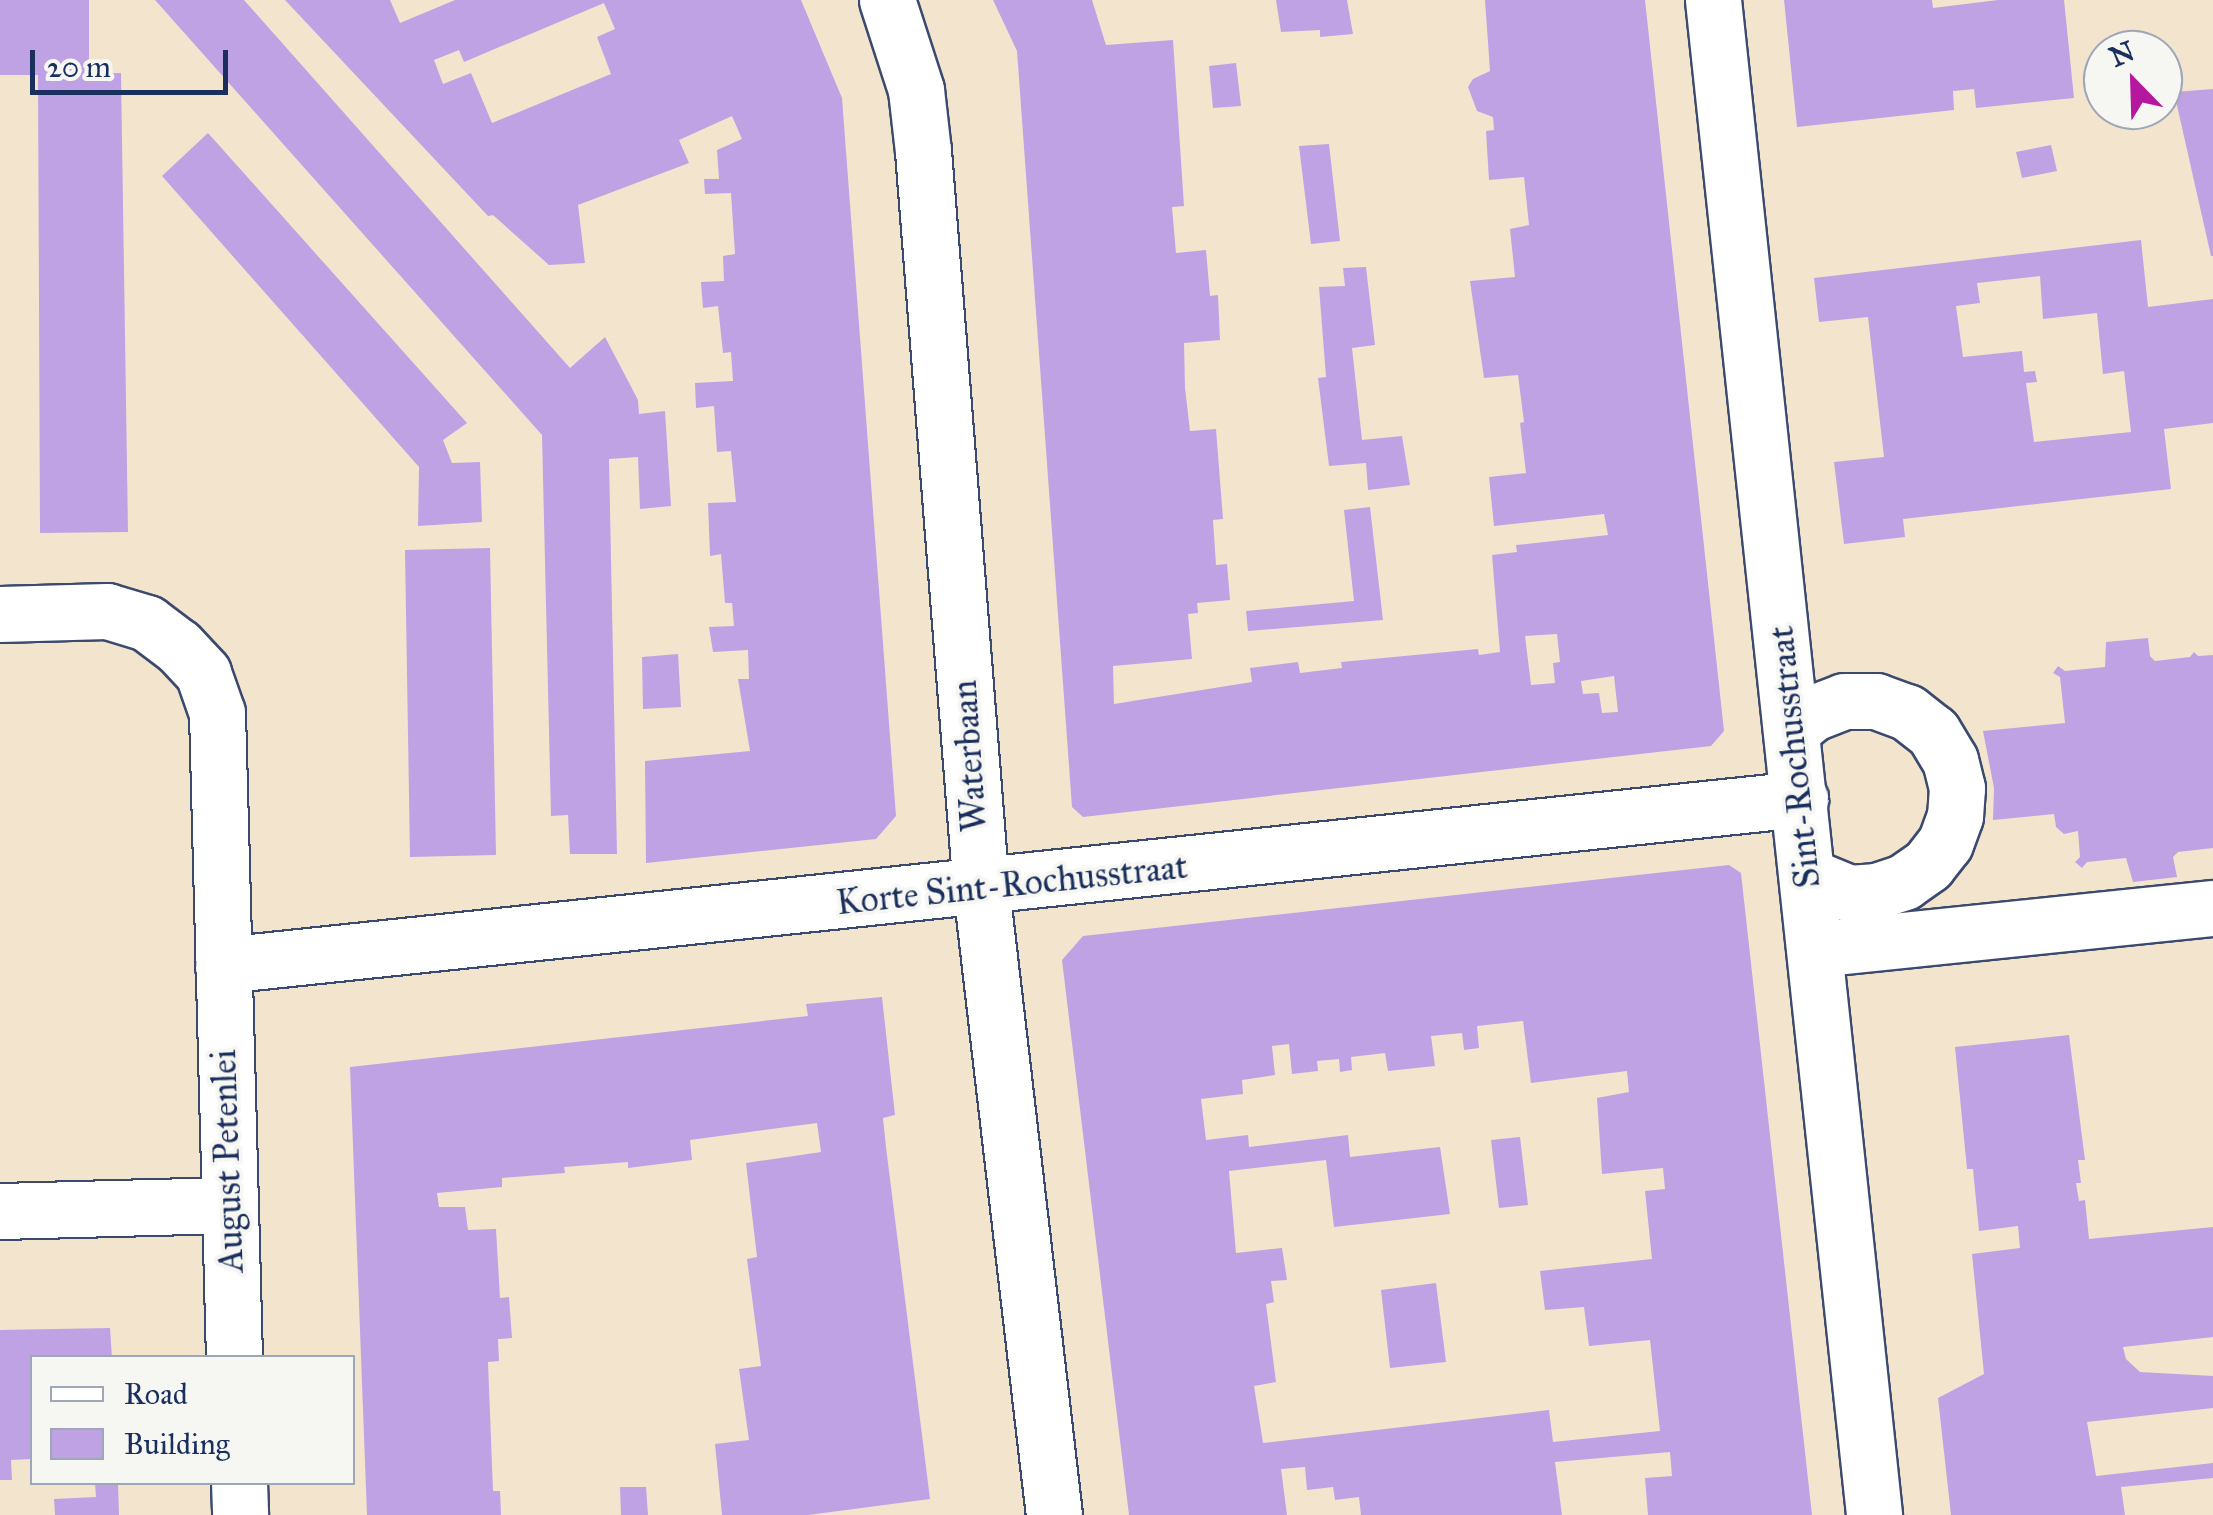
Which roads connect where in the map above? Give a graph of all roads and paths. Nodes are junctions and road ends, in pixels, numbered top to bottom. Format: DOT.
graph roads {
  1 [pos="887,0"];
  2 [pos="1714,0"];
  3 [pos="0,614"];
  4 [pos="1792,728"];
  5 [pos="1800,800"];
  6 [pos="1808,876"];
  7 [pos="981,889"];
  8 [pos="2213,908"];
  9 [pos="1815,949"];
  10 [pos="223,965"];
  11 [pos="228,1205"];
  12 [pos="0,1211"];
  13 [pos="234,1355"];
  14 [pos="239,1485"];
  15 [pos="240,1515"];
  16 [pos="1054,1515"];
  17 [pos="1874,1515"];
  1 -- 7 [label="street, Waterbaan"];
  2 -- 4 [label="street, Sint-Rochusstraat"];
  3 -- 10 [label="street, August Petenlei"];
  4 -- 5 [label="street, Sint-Rochusstraat"];
  4 -- 6 [label="street"];
  5 -- 6 [label="street, Sint-Rochusstraat"];
  5 -- 7 [label="street, Korte Sint-Rochusstraat"];
  6 -- 9 [label="street, Sint-Rochusstraat"];
  7 -- 10 [label="street, Korte Sint-Rochusstraat"];
  7 -- 16 [label="street, Waterbaan"];
  8 -- 9 [label="street"];
  9 -- 17 [label="street, Sint-Rochusstraat"];
  10 -- 11 [label="street, August Petenlei"];
  11 -- 12 [label="street"];
  11 -- 13 [label="street, August Petenlei"];
  14 -- 15 [label="street"];
}
